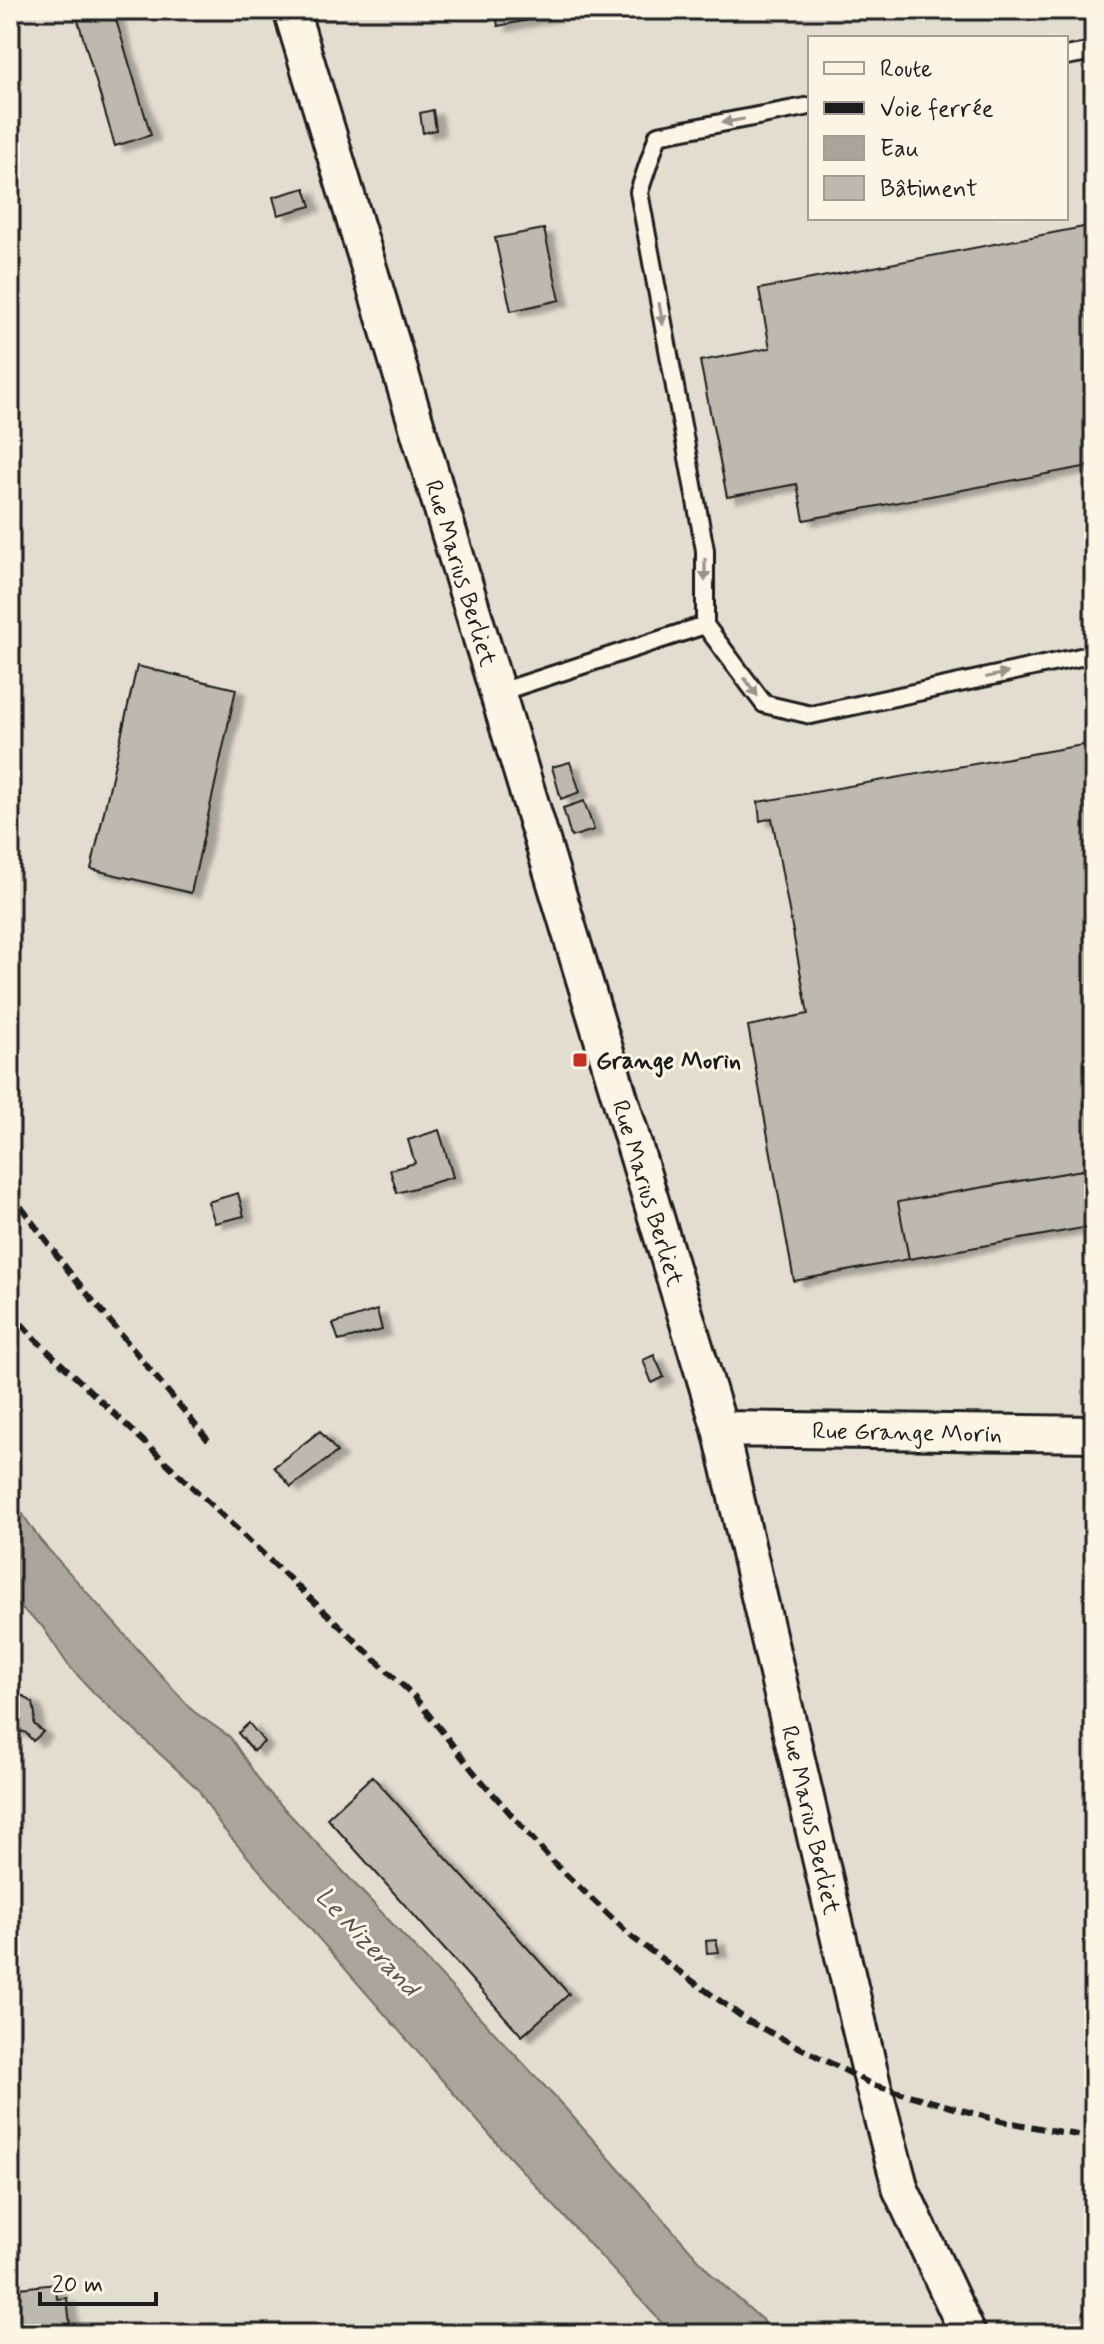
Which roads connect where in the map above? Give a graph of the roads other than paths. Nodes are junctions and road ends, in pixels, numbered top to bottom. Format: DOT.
graph roads {
  1 [pos="291,10"];
  2 [pos="1094,51"];
  3 [pos="1068,56"];
  4 [pos="808,106"];
  5 [pos="705,625"];
  6 [pos="1094,654"];
  7 [pos="497,693"];
  8 [pos="720,1429"];
  9 [pos="1094,1434"];
  10 [pos="968,2334"];
  1 -- 7 [label="street, Rue Marius Berliet"];
  2 -- 3 [label="lane"];
  4 -- 5 [label="lane, one-way"];
  5 -- 6 [label="lane, one-way"];
  5 -- 7 [label="lane"];
  7 -- 8 [label="street, Rue Marius Berliet"];
  8 -- 9 [label="street, Rue Grange Morin"];
  8 -- 10 [label="street, Rue Marius Berliet"];
}
